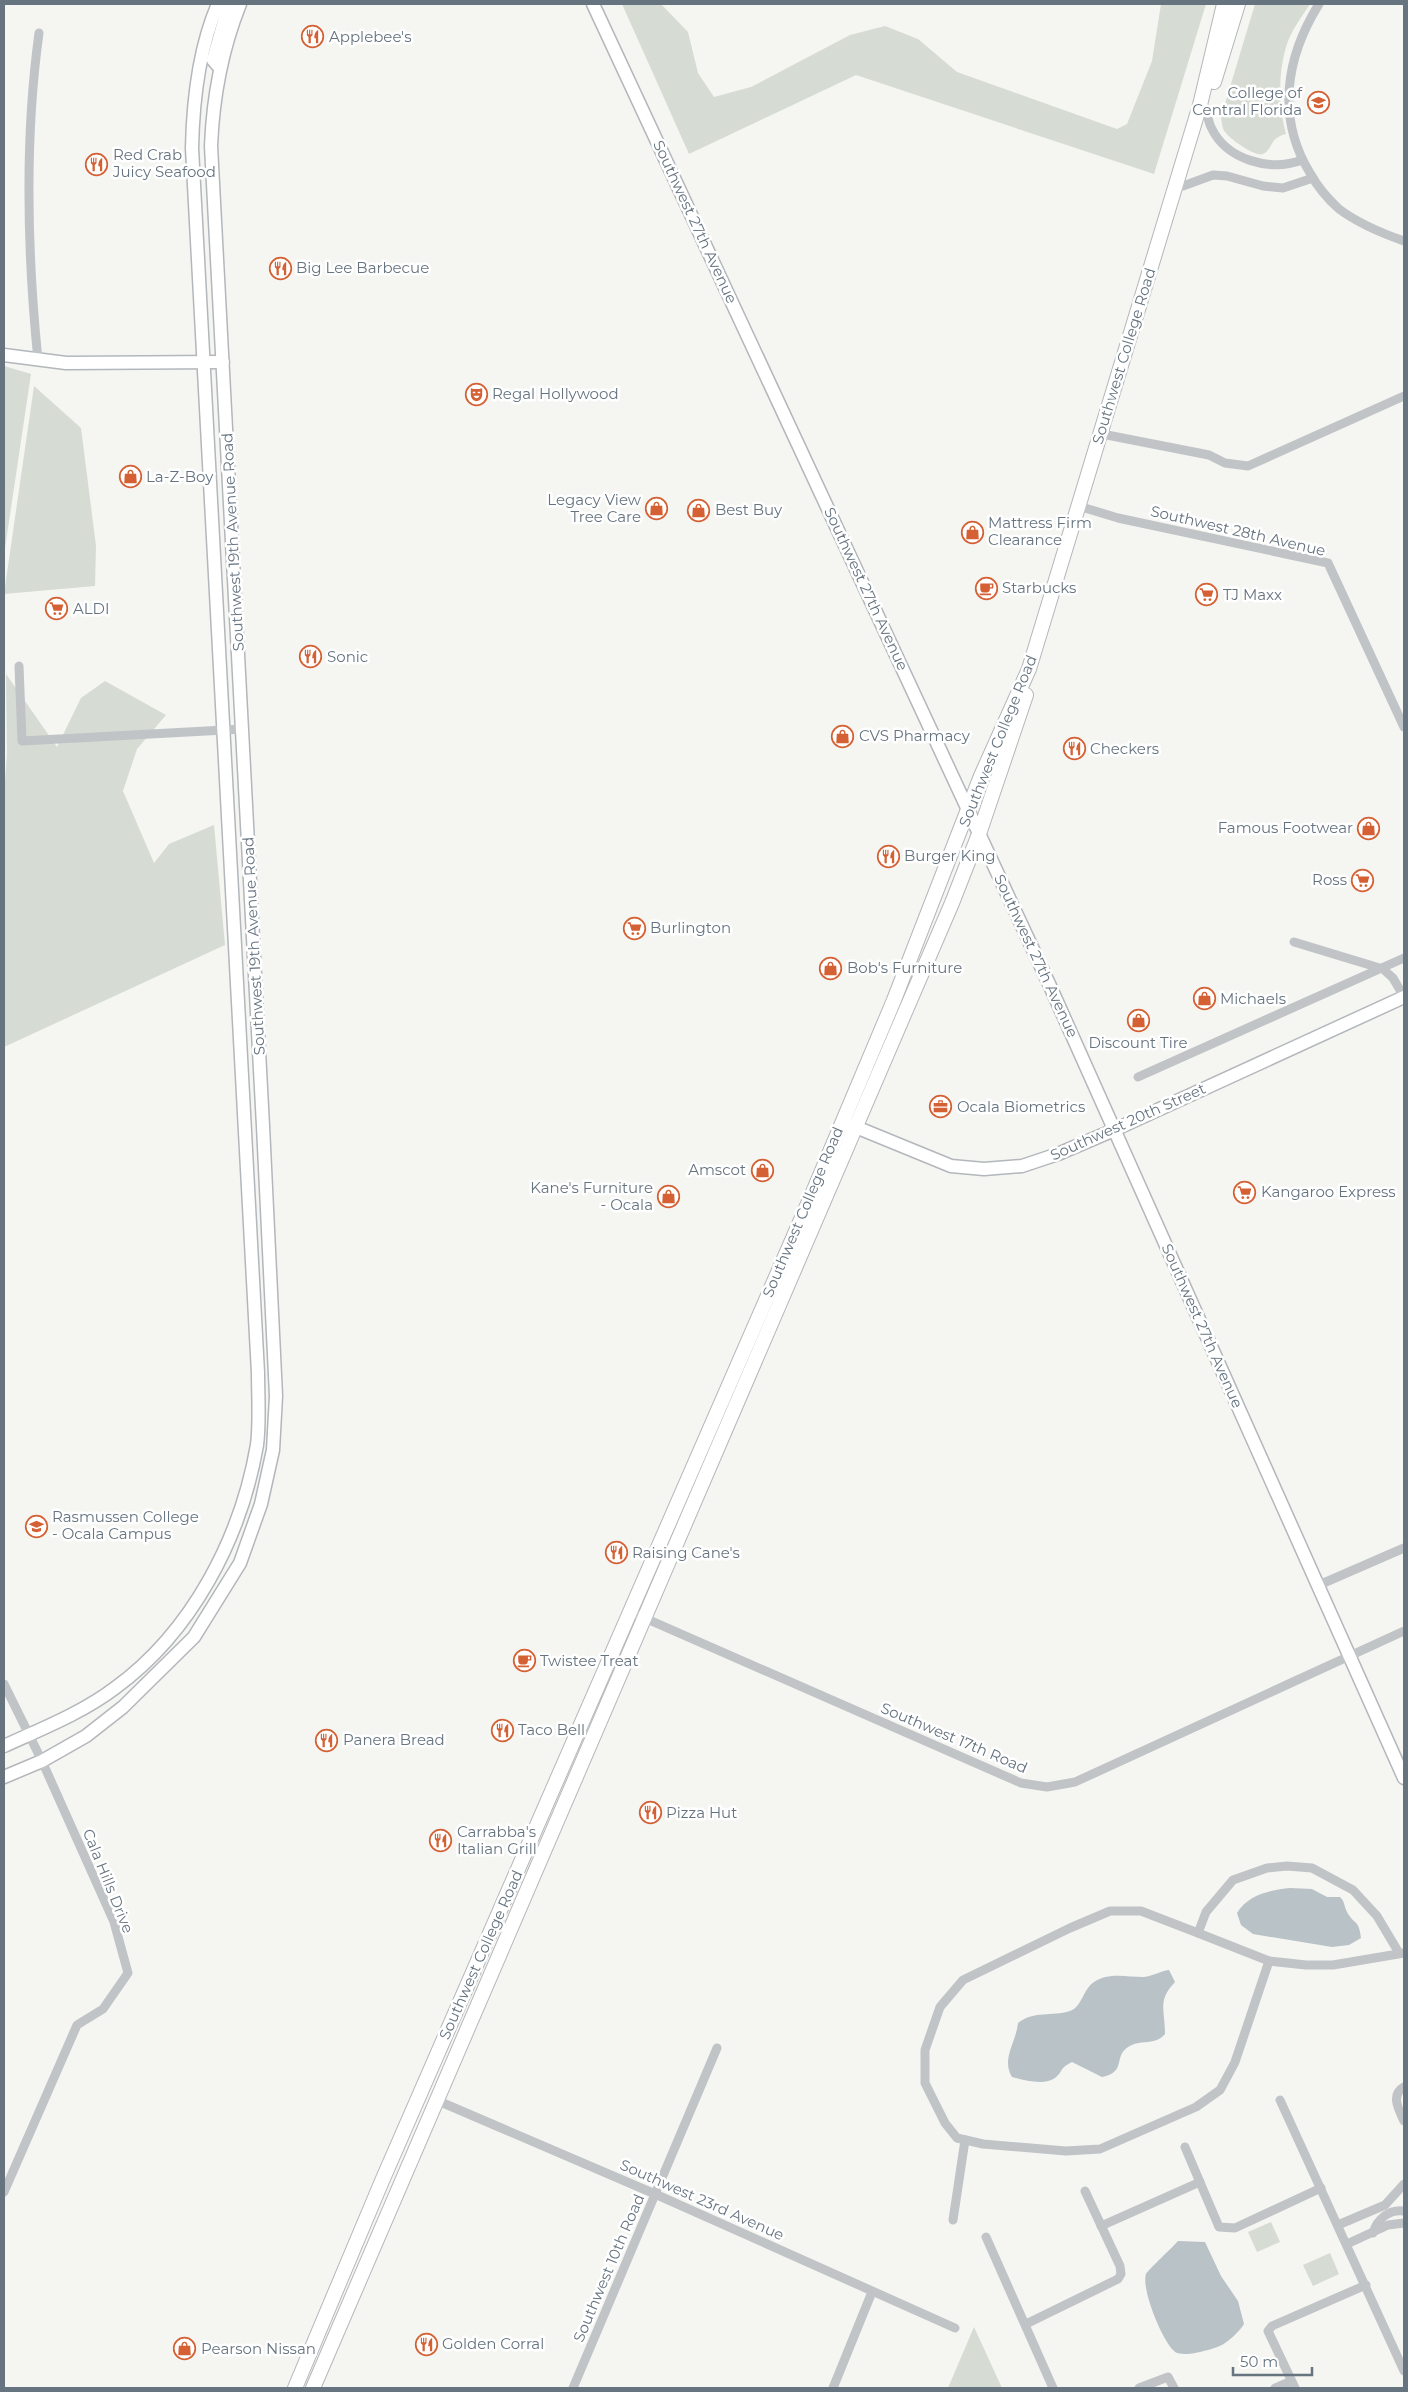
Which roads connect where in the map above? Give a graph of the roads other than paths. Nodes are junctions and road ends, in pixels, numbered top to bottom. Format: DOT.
graph roads {
  1 [pos="218,4"];
  2 [pos="229,4"];
  3 [pos="240,4"];
  4 [pos="593,4"];
  5 [pos="1224,4"];
  6 [pos="1238,4"];
  7 [pos="1319,4"];
  8 [pos="39,33"];
  9 [pos="199,68"];
  10 [pos="220,68"];
  11 [pos="1206,108"];
  12 [pos="212,157"];
  13 [pos="1302,160"];
  14 [pos="1313,178"];
  15 [pos="1183,186"];
  16 [pos="1404,240"];
  17 [pos="4,355"];
  18 [pos="38,360"];
  19 [pos="202,362"];
  20 [pos="223,362"];
  21 [pos="1404,396"];
  22 [pos="1107,435"];
  23 [pos="1085,508"];
  24 [pos="19,666"];
  25 [pos="1404,727"];
  26 [pos="243,729"];
  27 [pos="224,730"];
  28 [pos="968,810"];
  29 [pos="979,834"];
  30 [pos="1294,942"];
  31 [pos="1404,958"];
  32 [pos="1383,969"];
  33 [pos="1404,997"];
  34 [pos="1138,1077"];
  35 [pos="842,1121"];
  36 [pos="855,1127"];
  37 [pos="1114,1130"];
  38 [pos="1404,1548"];
  39 [pos="1319,1585"];
  40 [pos="631,1612"];
  41 [pos="644,1617"];
  42 [pos="1404,1631"];
  43 [pos="1350,1656"];
  44 [pos="4,1684"];
  45 [pos="29,1734"];
  46 [pos="4,1746"];
  47 [pos="42,1761"];
  48 [pos="4,1776"];
  49 [pos="1404,1778"];
  50 [pos="1198,1932"];
  51 [pos="1402,1953"];
  52 [pos="1269,1961"];
  53 [pos="717,2048"];
  54 [pos="1404,2088"];
  55 [pos="436,2100"];
  56 [pos="1280,2100"];
  57 [pos="1404,2121"];
  58 [pos="965,2140"];
  59 [pos="1185,2147"];
  60 [pos="1200,2182"];
  61 [pos="1404,2184"];
  62 [pos="1321,2188"];
  63 [pos="1084,2191"];
  64 [pos="4,2192"];
  65 [pos="655,2194"];
  66 [pos="1404,2211"];
  67 [pos="953,2220"];
  68 [pos="1404,2223"];
  69 [pos="1338,2225"];
  70 [pos="1101,2226"];
  71 [pos="1373,2233"];
  72 [pos="986,2237"];
  73 [pos="1348,2244"];
  74 [pos="1366,2285"];
  75 [pos="872,2292"];
  76 [pos="1026,2324"];
  77 [pos="955,2328"];
  78 [pos="1404,2371"];
  79 [pos="1293,2385"];
  80 [pos="295,2388"];
  81 [pos="313,2388"];
  82 [pos="573,2388"];
  83 [pos="833,2388"];
  84 [pos="1053,2388"];
  85 [pos="1139,2388"];
  86 [pos="1174,2388"];
  87 [pos="1275,2388"];
  1 -- 9 [label="main road, Southwest 19th Avenue Road"];
  2 -- 10 [label="main road"];
  3 -- 10 [label="main road, Southwest 19th Avenue Road"];
  4 -- 28 [label="main road, Southwest 27th Avenue"];
  5 -- 28 [label="main road, Southwest College Road"];
  6 -- 11 [label="main road, Southwest College Road"];
  7 -- 13 [label="street"];
  8 -- 18 [label="street"];
  9 -- 12 [label="main road"];
  9 -- 19 [label="main road, Southwest 19th Avenue Road"];
  10 -- 12 [label="main road, Southwest 19th Avenue Road"];
  11 -- 13 [label="street"];
  11 -- 15 [label="main road, Southwest College Road"];
  12 -- 20 [label="main road, Southwest 19th Avenue Road"];
  13 -- 14 [label="street"];
  14 -- 15 [label="street"];
  14 -- 16 [label="street"];
  15 -- 22 [label="main road, Southwest College Road"];
  17 -- 18 [label="main road"];
  18 -- 19 [label="main road"];
  19 -- 20 [label="main road"];
  19 -- 27 [label="main road, Southwest 19th Avenue Road"];
  20 -- 26 [label="main road, Southwest 19th Avenue Road"];
  21 -- 22 [label="street"];
  22 -- 23 [label="main road, Southwest College Road"];
  23 -- 25 [label="street, Southwest 28th Avenue"];
  23 -- 29 [label="main road, Southwest College Road"];
  24 -- 27 [label="street"];
  26 -- 27 [label="street"];
  26 -- 47 [label="main road, Southwest 19th Avenue Road"];
  27 -- 45 [label="main road, Southwest 19th Avenue Road"];
  28 -- 29 [label="main road, Southwest 27th Avenue"];
  28 -- 35 [label="main road, Southwest College Road"];
  29 -- 36 [label="main road, Southwest College Road"];
  29 -- 37 [label="main road, Southwest 27th Avenue"];
  30 -- 32 [label="street"];
  31 -- 32 [label="street"];
  32 -- 33 [label="street"];
  32 -- 34 [label="street"];
  33 -- 37 [label="main road, Southwest 20th Street"];
  35 -- 36 [label="main road, Southwest 20th Street"];
  35 -- 40 [label="main road, Southwest College Road"];
  36 -- 37 [label="main road, Southwest 20th Street"];
  36 -- 41 [label="main road, Southwest College Road"];
  37 -- 39 [label="main road, Southwest 27th Avenue"];
  38 -- 39 [label="street"];
  39 -- 43 [label="main road, Southwest 27th Avenue"];
  40 -- 41 [label="street, Southwest 17th Road"];
  40 -- 80 [label="main road, Southwest College Road"];
  41 -- 43 [label="street, Southwest 17th Road"];
  41 -- 55 [label="main road, Southwest College Road"];
  42 -- 43 [label="street, Southwest 17th Road"];
  43 -- 49 [label="main road, Southwest 27th Avenue"];
  44 -- 45 [label="street"];
  45 -- 46 [label="main road, Southwest 19th Avenue Road"];
  45 -- 47 [label="street"];
  47 -- 48 [label="main road, Southwest 19th Avenue Road"];
  47 -- 64 [label="street, Cala Hills Drive"];
  50 -- 51 [label="street"];
  50 -- 52 [label="street"];
  50 -- 58 [label="street"];
  51 -- 52 [label="street"];
  52 -- 58 [label="street"];
  53 -- 65 [label="street, Southwest 10th Road"];
  54 -- 57 [label="street"];
  55 -- 65 [label="street, Southwest 23rd Avenue"];
  55 -- 81 [label="main road, Southwest College Road"];
  56 -- 62 [label="street"];
  58 -- 67 [label="street"];
  59 -- 60 [label="street"];
  60 -- 62 [label="street"];
  60 -- 70 [label="street"];
  61 -- 69 [label="street"];
  62 -- 69 [label="street"];
  63 -- 70 [label="street"];
  65 -- 75 [label="street, Southwest 23rd Avenue"];
  65 -- 82 [label="street, Southwest 10th Road"];
  66 -- 71 [label="street"];
  68 -- 71 [label="street"];
  69 -- 73 [label="street"];
  70 -- 76 [label="street"];
  71 -- 73 [label="street"];
  72 -- 76 [label="street"];
  73 -- 74 [label="street"];
  74 -- 78 [label="street"];
  74 -- 79 [label="street"];
  75 -- 77 [label="street, Southwest 23rd Avenue"];
  75 -- 83 [label="street"];
  76 -- 84 [label="street"];
  79 -- 87 [label="street"];
  85 -- 86 [label="street"];
}
